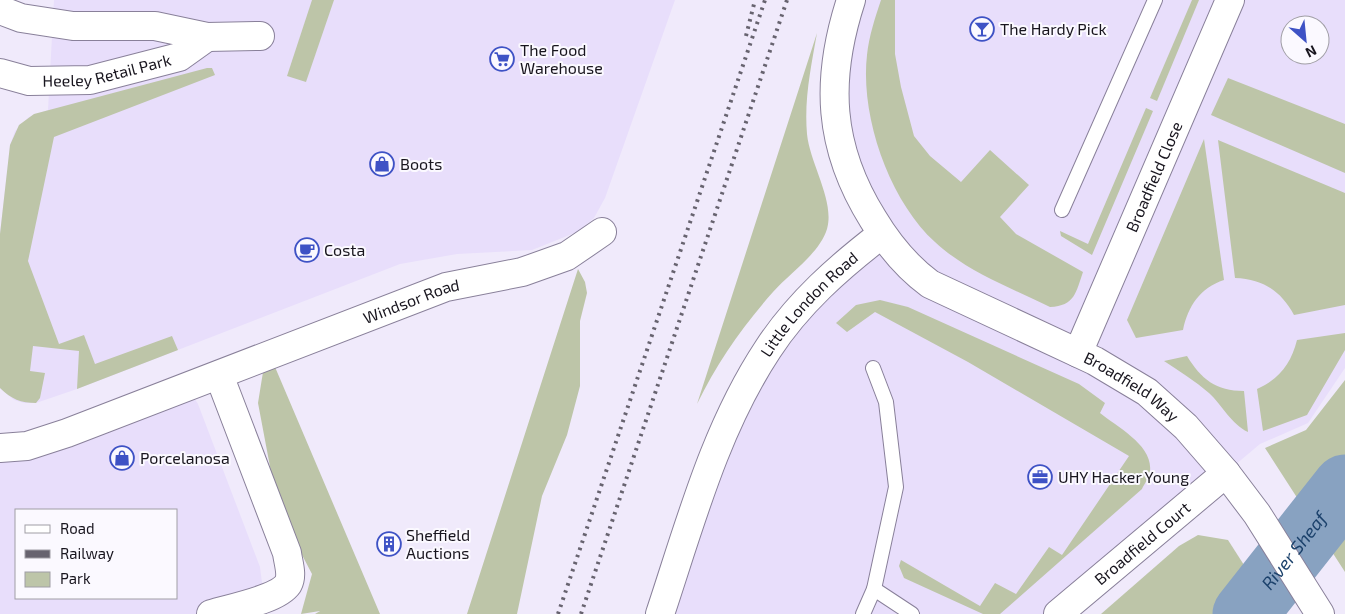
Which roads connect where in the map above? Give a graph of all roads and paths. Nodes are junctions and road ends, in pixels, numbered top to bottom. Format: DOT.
graph roads {
  1 [pos="851,0"];
  2 [pos="1155,0"];
  3 [pos="1230,0"];
  4 [pos="0,10"];
  5 [pos="260,36"];
  6 [pos="207,37"];
  7 [pos="0,72"];
  8 [pos="1062,210"];
  9 [pos="602,232"];
  10 [pos="882,234"];
  11 [pos="1078,353"];
  12 [pos="873,368"];
  13 [pos="219,375"];
  14 [pos="0,448"];
  15 [pos="1226,473"];
  16 [pos="874,589"];
  17 [pos="1317,609"];
  18 [pos="211,614"];
  19 [pos="660,614"];
  20 [pos="863,614"];
  21 [pos="912,614"];
  22 [pos="1058,614"];
  1 -- 10 [label="street"];
  2 -- 8 [label="lane"];
  3 -- 11 [label="street, Broadfield Close"];
  4 -- 6 [label="street, Heeley Retail Park"];
  5 -- 6 [label="street, Heeley Retail Park"];
  6 -- 7 [label="street, Heeley Retail Park"];
  9 -- 13 [label="street, Windsor Road"];
  10 -- 11 [label="street, Broadfield Way"];
  10 -- 19 [label="street, Little London Road"];
  11 -- 15 [label="street, Broadfield Way"];
  12 -- 16 [label="lane"];
  13 -- 14 [label="street, Windsor Road"];
  13 -- 18 [label="street"];
  15 -- 17 [label="street, Broadfield Way"];
  15 -- 22 [label="street, Broadfield Court"];
  16 -- 20 [label="lane"];
  16 -- 21 [label="lane"];
}
